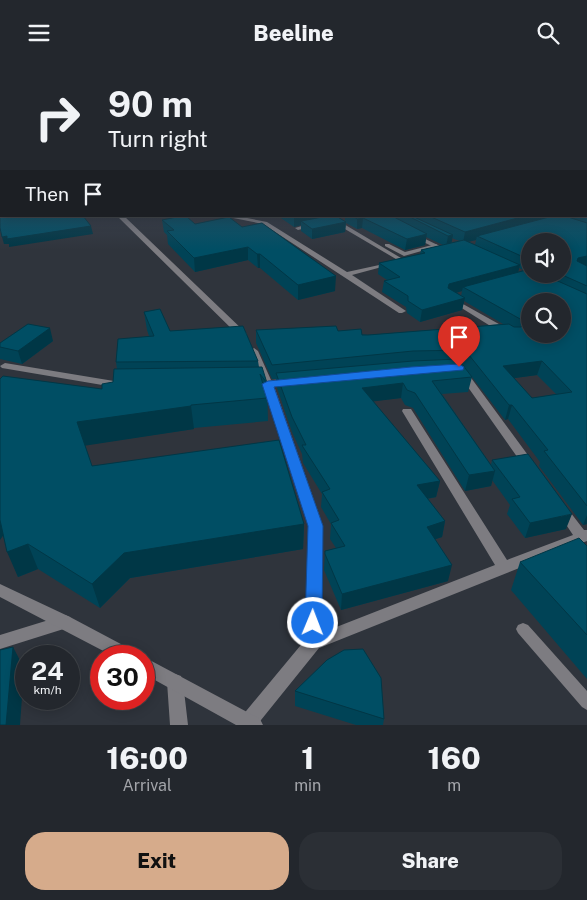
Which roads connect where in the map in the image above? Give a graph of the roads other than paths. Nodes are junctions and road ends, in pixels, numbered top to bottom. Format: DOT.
graph roads {
  1 [pos="121,217"];
  2 [pos="232,217"];
  3 [pos="343,219"];
  4 [pos="335,221"];
  5 [pos="298,227"];
  6 [pos="411,233"];
  7 [pos="388,245"];
  8 [pos="436,246"];
  9 [pos="454,249"];
  10 [pos="446,251"];
  11 [pos="402,261"];
  12 [pos="346,274"];
  13 [pos="458,296"];
  14 [pos="402,311"];
  15 [pos="506,333"];
  16 [pos="5,367"];
  17 [pos="450,368"];
  18 [pos="297,381"];
  19 [pos="248,384"];
  20 [pos="268,384"];
  21 [pos="131,385"];
  22 [pos="407,411"];
  23 [pos="537,477"];
  24 [pos="554,500"];
  25 [pos="584,536"];
  26 [pos="504,567"];
  27 [pos="0,590"];
  28 [pos="65,622"];
  29 [pos="524,629"];
  30 [pos="0,642"];
  31 [pos="313,643"];
  32 [pos="108,645"];
  33 [pos="155,671"];
  34 [pos="175,682"];
  35 [pos="587,702"];
  36 [pos="251,723"];
  37 [pos="179,725"];
  1 -- 20 [label="street"];
  2 -- 12 [label="street"];
  3 -- 4 [label="street"];
  4 -- 5 [label="street"];
  4 -- 11 [label="street"];
  6 -- 8 [label="street"];
  7 -- 8 [label="lane"];
  8 -- 10 [label="street"];
  9 -- 10 [label="street"];
  10 -- 11 [label="street"];
  11 -- 12 [label="street"];
  12 -- 14 [label="street"];
  13 -- 15 [label="lane"];
  16 -- 21 [label="street"];
  17 -- 23 [label="street"];
  18 -- 20 [label="street"];
  19 -- 20 [label="street"];
  20 -- 31 [label="street"];
  22 -- 26 [label="street"];
  24 -- 25 [label="street"];
  25 -- 26 [label="street"];
  26 -- 31 [label="street"];
  27 -- 28 [label="street"];
  28 -- 30 [label="street"];
  28 -- 32 [label="street"];
  29 -- 35 [label="lane"];
  31 -- 36 [label="street"];
  33 -- 34 [label="street"];
  34 -- 36 [label="street"];
  34 -- 37 [label="street"];
}
